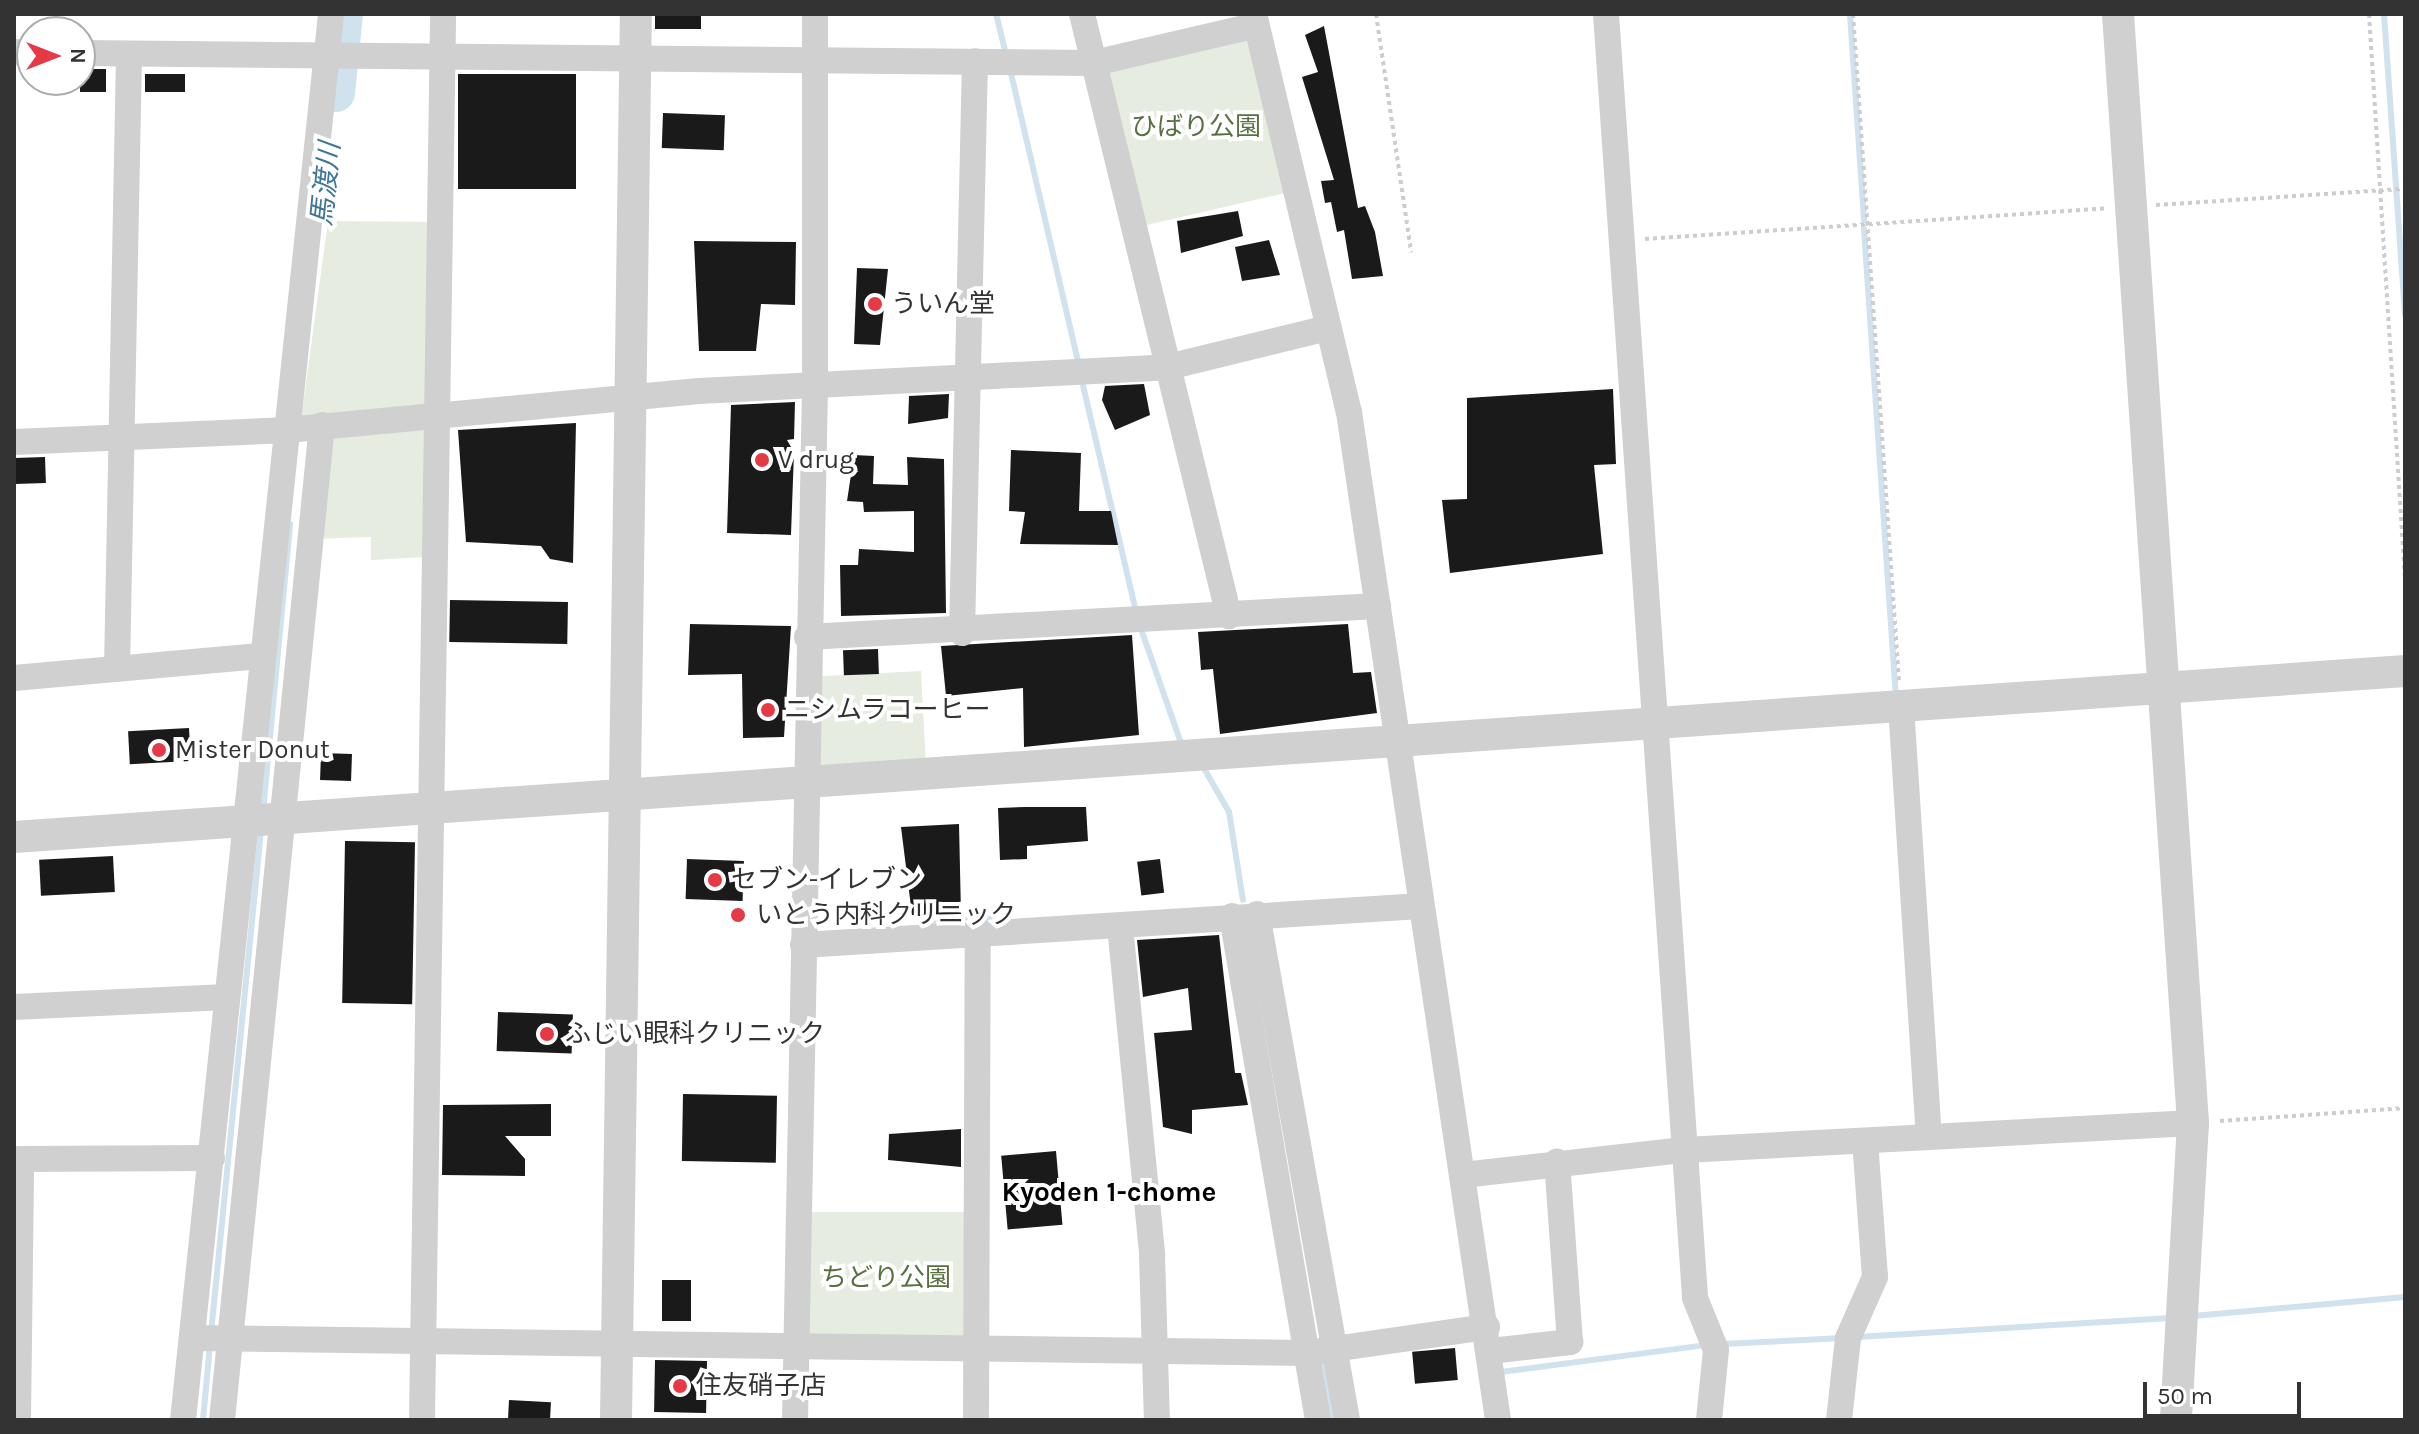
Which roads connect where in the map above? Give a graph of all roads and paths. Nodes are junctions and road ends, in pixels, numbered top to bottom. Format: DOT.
graph roads {
  1 [pos="331,14"];
  2 [pos="443,14"];
  3 [pos="636,14"];
  4 [pos="815,14"];
  5 [pos="1082,14"];
  6 [pos="1376,14"];
  7 [pos="1606,14"];
  8 [pos="1853,14"];
  9 [pos="2118,14"];
  10 [pos="2369,14"];
  11 [pos="1256,20"];
  12 [pos="96,53"];
  13 [pos="129,54"];
  14 [pos="327,55"];
  15 [pos="635,56"];
  16 [pos="442,57"];
  17 [pos="814,59"];
  18 [pos="975,61"];
  19 [pos="1094,63"];
  20 [pos="2405,189"];
  21 [pos="2131,207"];
  22 [pos="1868,225"];
  23 [pos="1622,241"];
  24 [pos="1411,252"];
  25 [pos="1328,328"];
  26 [pos="1168,367"];
  27 [pos="964,376"];
  28 [pos="815,388"];
  29 [pos="633,397"];
  30 [pos="436,414"];
  31 [pos="322,425"];
  32 [pos="287,430"];
  33 [pos="123,441"];
  34 [pos="14,442"];
  35 [pos="2405,580"];
  36 [pos="1378,606"];
  37 [pos="1229,616"];
  38 [pos="962,633"];
  39 [pos="807,637"];
  40 [pos="262,656"];
  41 [pos="117,669"];
  42 [pos="2405,671"];
  43 [pos="14,678"];
  44 [pos="2163,687"];
  45 [pos="1901,706"];
  46 [pos="1654,723"];
  47 [pos="1399,739"];
  48 [pos="803,782"];
  49 [pos="626,796"];
  50 [pos="432,808"];
  51 [pos="281,819"];
  52 [pos="244,822"];
  53 [pos="14,837"];
  54 [pos="1421,906"];
  55 [pos="1245,915"];
  56 [pos="1120,926"];
  57 [pos="978,934"];
  58 [pos="803,945"];
  59 [pos="227,997"];
  60 [pos="14,1007"];
  61 [pos="2405,1108"];
  62 [pos="2193,1123"];
  63 [pos="1929,1137"];
  64 [pos="1865,1141"];
  65 [pos="1684,1150"];
  66 [pos="212,1158"];
  67 [pos="17,1159"];
  68 [pos="1557,1161"];
  69 [pos="1463,1175"];
  70 [pos="192,1338"];
  71 [pos="17,1339"];
  72 [pos="231,1339"];
  73 [pos="1488,1339"];
  74 [pos="423,1342"];
  75 [pos="617,1345"];
  76 [pos="797,1347"];
  77 [pos="1335,1348"];
  78 [pos="976,1351"];
  79 [pos="1158,1353"];
  80 [pos="1306,1353"];
  81 [pos="18,1420"];
  82 [pos="183,1420"];
  83 [pos="222,1420"];
  84 [pos="422,1420"];
  85 [pos="616,1420"];
  86 [pos="795,1420"];
  87 [pos="976,1420"];
  88 [pos="1157,1420"];
  89 [pos="1318,1420"];
  90 [pos="1347,1420"];
  91 [pos="1498,1420"];
  92 [pos="1709,1420"];
  93 [pos="1839,1420"];
  94 [pos="2176,1420"];
  1 -- 14 [label="street"];
  2 -- 16 [label="street"];
  3 -- 15 [label="street"];
  4 -- 17 [label="street"];
  5 -- 19 [label="street"];
  6 -- 24 [label="path"];
  7 -- 23 [label="street"];
  8 -- 22 [label="path"];
  9 -- 21 [label="street"];
  10 -- 35 [label="path"];
  11 -- 19 [label="street"];
  11 -- 25 [label="street"];
  12 -- 13 [label="street"];
  13 -- 14 [label="street"];
  13 -- 33 [label="street"];
  14 -- 16 [label="street"];
  14 -- 32 [label="street"];
  15 -- 16 [label="street"];
  15 -- 17 [label="street"];
  15 -- 29 [label="street"];
  16 -- 30 [label="street"];
  17 -- 18 [label="street"];
  17 -- 28 [label="street"];
  18 -- 19 [label="street"];
  18 -- 27 [label="street"];
  19 -- 26 [label="street"];
  20 -- 21 [label="path"];
  21 -- 22 [label="path"];
  21 -- 44 [label="street"];
  22 -- 23 [label="path"];
  22 -- 45 [label="path"];
  23 -- 46 [label="street"];
  25 -- 26 [label="street"];
  25 -- 36 [label="street"];
  26 -- 27 [label="street"];
  26 -- 37 [label="street"];
  27 -- 28 [label="street"];
  27 -- 38 [label="street"];
  28 -- 29 [label="street"];
  28 -- 39 [label="street"];
  29 -- 30 [label="street"];
  29 -- 49 [label="street"];
  30 -- 31 [label="street"];
  30 -- 50 [label="street"];
  31 -- 32 [label="street"];
  31 -- 51 [label="street"];
  32 -- 33 [label="street"];
  32 -- 40 [label="street"];
  33 -- 34 [label="street"];
  33 -- 41 [label="street"];
  36 -- 37 [label="street"];
  36 -- 47 [label="street"];
  37 -- 38 [label="street"];
  38 -- 39 [label="street"];
  39 -- 48 [label="street"];
  40 -- 41 [label="street"];
  40 -- 52 [label="street"];
  41 -- 43 [label="street"];
  42 -- 44 [label="street"];
  44 -- 45 [label="street"];
  44 -- 62 [label="street"];
  45 -- 46 [label="street"];
  45 -- 63 [label="street"];
  46 -- 47 [label="street"];
  46 -- 65 [label="street"];
  47 -- 48 [label="street"];
  47 -- 54 [label="street"];
  48 -- 49 [label="street"];
  48 -- 58 [label="street"];
  49 -- 50 [label="street"];
  49 -- 75 [label="street"];
  50 -- 51 [label="street"];
  50 -- 74 [label="street"];
  51 -- 52 [label="street"];
  51 -- 72 [label="street"];
  52 -- 53 [label="street"];
  52 -- 59 [label="street"];
  54 -- 55 [label="street"];
  54 -- 69 [label="street"];
  55 -- 56 [label="street"];
  55 -- 77 [label="street"];
  55 -- 80 [label="street"];
  56 -- 57 [label="street"];
  56 -- 79 [label="street"];
  57 -- 58 [label="street"];
  57 -- 78 [label="street"];
  58 -- 76 [label="street"];
  59 -- 60 [label="street"];
  59 -- 66 [label="street"];
  61 -- 62 [label="path"];
  62 -- 63 [label="street"];
  62 -- 94 [label="street"];
  63 -- 64 [label="street"];
  64 -- 65 [label="street"];
  64 -- 93 [label="street"];
  65 -- 68 [label="street"];
  65 -- 92 [label="street"];
  66 -- 67 [label="street"];
  66 -- 70 [label="street"];
  67 -- 71 [label="street"];
  68 -- 69 [label="street"];
  68 -- 73 [label="street"];
  69 -- 73 [label="street"];
  70 -- 72 [label="street"];
  70 -- 82 [label="street"];
  71 -- 81 [label="street"];
  72 -- 74 [label="street"];
  72 -- 83 [label="street"];
  73 -- 77 [label="street"];
  73 -- 91 [label="street"];
  74 -- 75 [label="street"];
  74 -- 84 [label="street"];
  75 -- 76 [label="street"];
  75 -- 85 [label="street"];
  76 -- 78 [label="street"];
  76 -- 86 [label="street"];
  77 -- 80 [label="street"];
  77 -- 90 [label="street"];
  78 -- 79 [label="street"];
  78 -- 87 [label="street"];
  79 -- 80 [label="street"];
  79 -- 88 [label="street"];
  80 -- 89 [label="street"];
}
